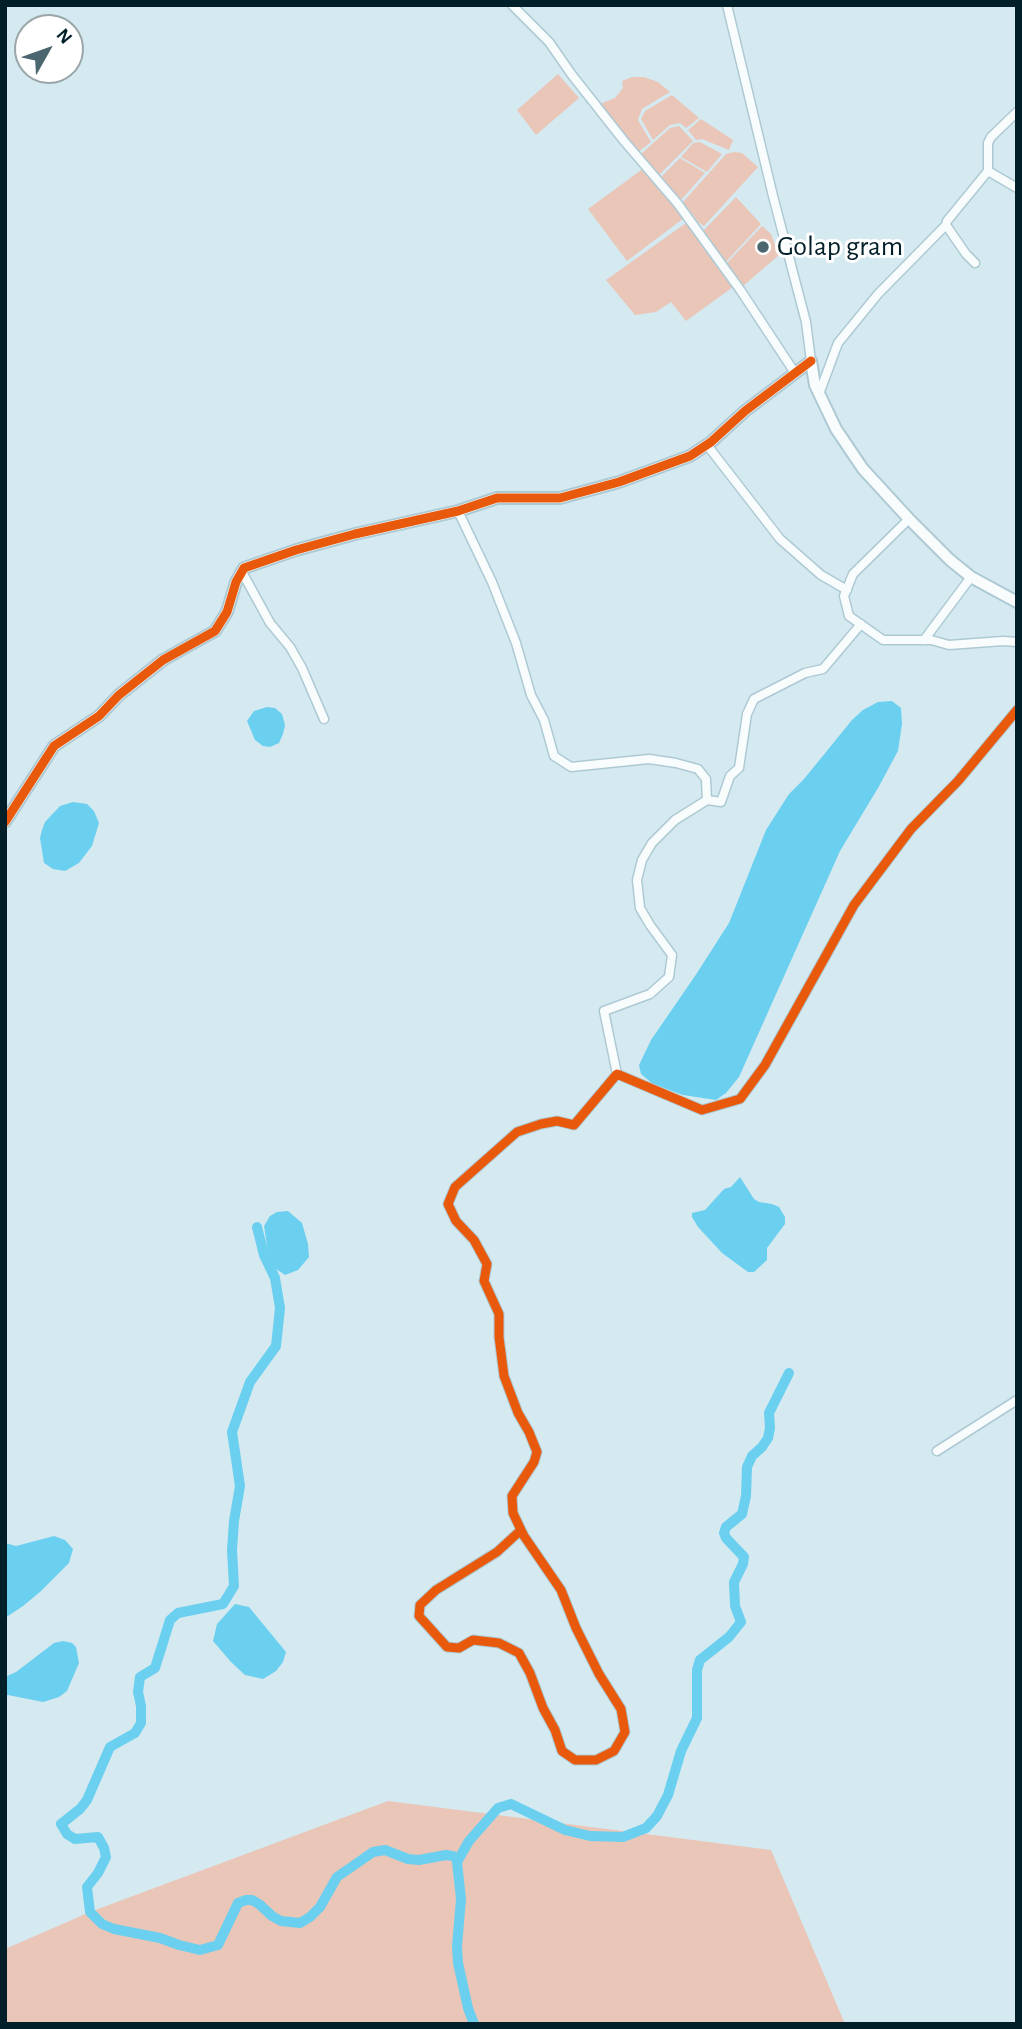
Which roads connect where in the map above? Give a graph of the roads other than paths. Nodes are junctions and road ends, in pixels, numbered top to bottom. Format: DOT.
graph roads {
  1 [pos="512,5"];
  2 [pos="727,5"];
  3 [pos="1017,112"];
  4 [pos="988,171"];
  5 [pos="1017,188"];
  6 [pos="946,225"];
  7 [pos="975,263"];
  8 [pos="811,361"];
  9 [pos="795,373"];
  10 [pos="819,394"];
  11 [pos="707,445"];
  12 [pos="458,511"];
  13 [pos="909,519"];
  14 [pos="242,572"];
  15 [pos="971,577"];
  16 [pos="847,590"];
  17 [pos="1017,602"];
  18 [pos="861,624"];
  19 [pos="924,640"];
  20 [pos="1017,642"];
  21 [pos="1017,710"];
  22 [pos="324,719"];
  23 [pos="707,800"];
  24 [pos="5,822"];
  25 [pos="617,1074"];
  26 [pos="1017,1400"];
  27 [pos="937,1451"];
  28 [pos="521,1530"];
  1 -- 9 [label="street"];
  2 -- 8 [label="street"];
  3 -- 4 [label="street"];
  4 -- 5 [label="street"];
  4 -- 6 [label="street"];
  6 -- 7 [label="street"];
  6 -- 10 [label="street"];
  8 -- 9 [label="street"];
  8 -- 10 [label="street"];
  9 -- 11 [label="street"];
  10 -- 13 [label="street"];
  11 -- 12 [label="street"];
  11 -- 16 [label="street"];
  12 -- 14 [label="street"];
  12 -- 23 [label="street"];
  13 -- 15 [label="street"];
  13 -- 16 [label="street"];
  14 -- 22 [label="street"];
  14 -- 24 [label="street"];
  15 -- 17 [label="street"];
  15 -- 19 [label="street"];
  16 -- 18 [label="street"];
  18 -- 19 [label="street"];
  18 -- 23 [label="street"];
  19 -- 20 [label="street"];
  21 -- 25 [label="street"];
  23 -- 25 [label="street"];
  25 -- 28 [label="street"];
  26 -- 27 [label="street"];
  28 -- 28 [label="street"];
}
